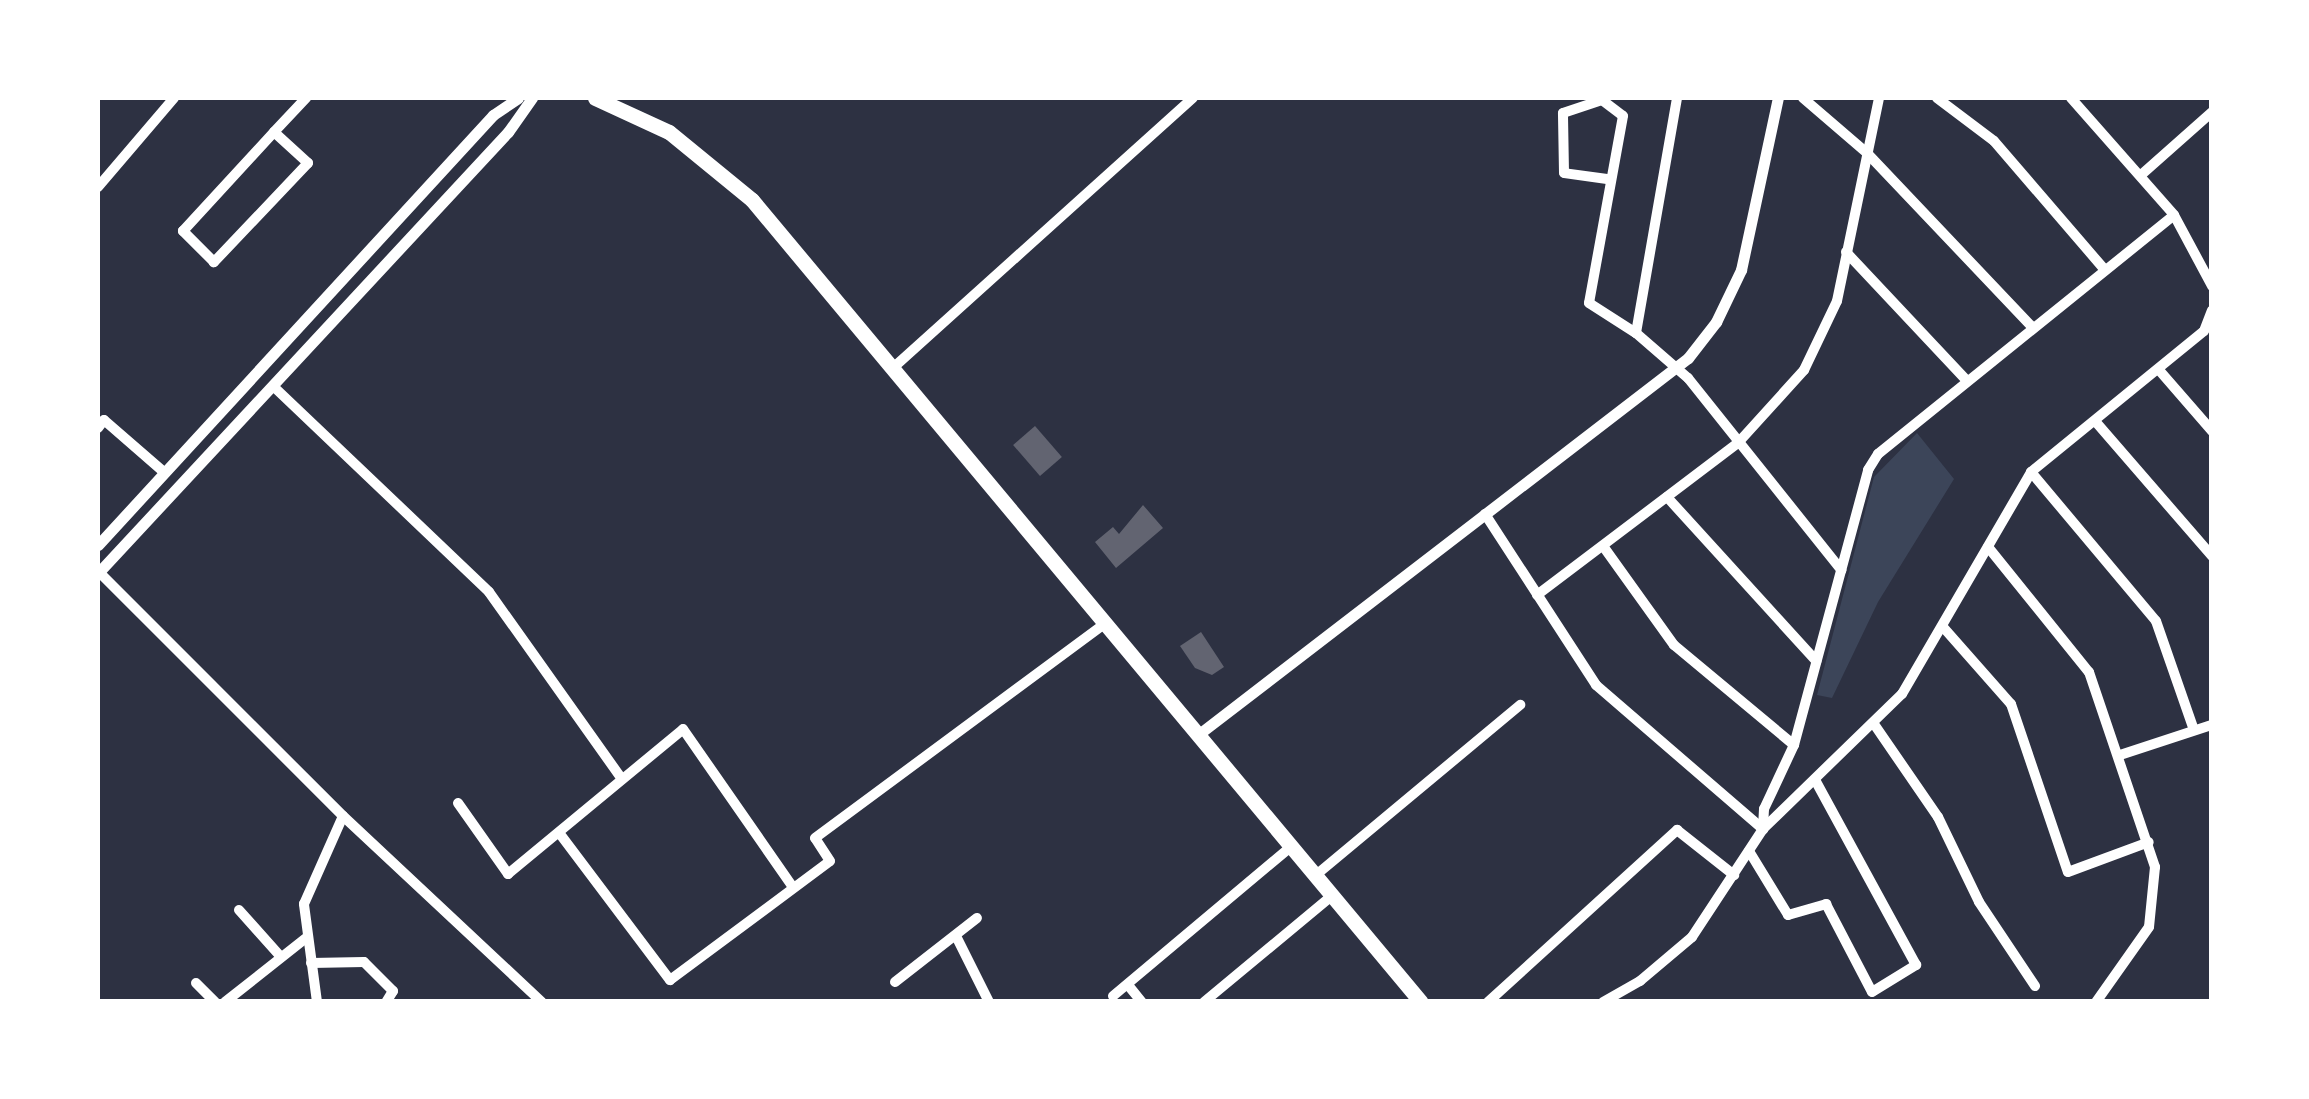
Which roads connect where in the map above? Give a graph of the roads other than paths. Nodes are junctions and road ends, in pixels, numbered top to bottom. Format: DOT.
graph roads {
  1 [pos="174,98"];
  2 [pos="306,98"];
  3 [pos="518,98"];
  4 [pos="532,98"];
  5 [pos="595,98"];
  6 [pos="1192,98"];
  7 [pos="1677,98"];
  8 [pos="1778,98"];
  9 [pos="1803,98"];
  10 [pos="1879,98"];
  11 [pos="1937,98"];
  12 [pos="2071,98"];
  13 [pos="2212,112"];
  14 [pos="274,132"];
  15 [pos="1867,153"];
  16 [pos="2141,176"];
  17 [pos="1607,179"];
  18 [pos="98,188"];
  19 [pos="2174,214"];
  20 [pos="1846,252"];
  21 [pos="2105,270"];
  22 [pos="2212,286"];
  23 [pos="2212,310"];
  24 [pos="2032,328"];
  25 [pos="1636,333"];
  26 [pos="894,367"];
  27 [pos="1677,369"];
  28 [pos="2159,370"];
  29 [pos="1967,381"];
  30 [pos="272,386"];
  31 [pos="2094,421"];
  32 [pos="98,428"];
  33 [pos="2212,431"];
  34 [pos="1737,444"];
  35 [pos="2031,472"];
  36 [pos="166,473"];
  37 [pos="1667,498"];
  38 [pos="1485,514"];
  39 [pos="98,546"];
  40 [pos="1603,546"];
  41 [pos="1988,547"];
  42 [pos="2212,556"];
  43 [pos="1841,570"];
  44 [pos="98,572"];
  45 [pos="1537,596"];
  46 [pos="1106,623"];
  47 [pos="1943,627"];
  48 [pos="1816,661"];
  49 [pos="1520,705"];
  50 [pos="1874,724"];
  51 [pos="2212,726"];
  52 [pos="2194,730"];
  53 [pos="1198,734"];
  54 [pos="1794,745"];
  55 [pos="2120,755"];
  56 [pos="622,778"];
  57 [pos="1815,780"];
  58 [pos="458,802"];
  59 [pos="342,816"];
  60 [pos="1763,829"];
  61 [pos="560,834"];
  62 [pos="2149,842"];
  63 [pos="1292,846"];
  64 [pos="1749,852"];
  65 [pos="1316,875"];
  66 [pos="1734,876"];
  67 [pos="793,887"];
  68 [pos="1333,895"];
  69 [pos="239,910"];
  70 [pos="977,918"];
  71 [pos="956,936"];
  72 [pos="306,938"];
  73 [pos="281,957"];
  74 [pos="311,963"];
  75 [pos="896,982"];
  76 [pos="196,983"];
  77 [pos="1128,985"];
  78 [pos="2035,986"];
  79 [pos="1113,996"];
  80 [pos="214,1002"];
  81 [pos="225,1002"];
  82 [pos="317,1002"];
  83 [pos="386,1002"];
  84 [pos="542,1002"];
  85 [pos="988,1002"];
  86 [pos="1142,1002"];
  87 [pos="1204,1002"];
  88 [pos="1422,1002"];
  89 [pos="1488,1002"];
  90 [pos="1603,1002"];
  91 [pos="2096,1002"];
  1 -- 18 [label="street"];
  2 -- 14 [label="street"];
  3 -- 36 [label="street"];
  4 -- 30 [label="street"];
  5 -- 26 [label="main road"];
  6 -- 26 [label="street"];
  7 -- 25 [label="street"];
  8 -- 27 [label="street"];
  9 -- 15 [label="street"];
  10 -- 15 [label="street"];
  11 -- 21 [label="street"];
  12 -- 16 [label="street"];
  13 -- 16 [label="street"];
  14 -- 14 [label="street"];
  15 -- 20 [label="street"];
  15 -- 24 [label="street"];
  16 -- 19 [label="street"];
  17 -- 17 [label="street"];
  17 -- 25 [label="street"];
  19 -- 21 [label="street"];
  19 -- 22 [label="street"];
  20 -- 29 [label="street"];
  20 -- 34 [label="street"];
  21 -- 24 [label="street"];
  23 -- 28 [label="street"];
  24 -- 29 [label="street"];
  25 -- 27 [label="street"];
  26 -- 46 [label="main road"];
  27 -- 34 [label="street"];
  27 -- 38 [label="street"];
  28 -- 31 [label="street"];
  28 -- 33 [label="street"];
  29 -- 43 [label="street"];
  30 -- 44 [label="street"];
  30 -- 56 [label="street"];
  31 -- 35 [label="street"];
  31 -- 42 [label="street"];
  32 -- 36 [label="street"];
  34 -- 37 [label="street"];
  34 -- 43 [label="street"];
  35 -- 41 [label="street"];
  35 -- 52 [label="street"];
  36 -- 39 [label="street"];
  37 -- 40 [label="street"];
  37 -- 48 [label="street"];
  38 -- 45 [label="street"];
  38 -- 53 [label="street"];
  40 -- 45 [label="street"];
  40 -- 54 [label="street"];
  41 -- 47 [label="street"];
  41 -- 55 [label="street"];
  43 -- 48 [label="street"];
  44 -- 59 [label="street"];
  45 -- 60 [label="street"];
  46 -- 53 [label="main road"];
  46 -- 67 [label="street"];
  47 -- 50 [label="street"];
  47 -- 62 [label="street"];
  48 -- 54 [label="street"];
  49 -- 65 [label="street"];
  50 -- 57 [label="street"];
  50 -- 78 [label="street"];
  51 -- 52 [label="street"];
  52 -- 55 [label="street"];
  53 -- 63 [label="main road"];
  54 -- 60 [label="street"];
  55 -- 62 [label="street"];
  56 -- 61 [label="street"];
  56 -- 67 [label="street"];
  57 -- 60 [label="street"];
  57 -- 64 [label="street"];
  58 -- 61 [label="street"];
  59 -- 72 [label="street"];
  59 -- 84 [label="street"];
  60 -- 64 [label="street"];
  61 -- 67 [label="street"];
  62 -- 91 [label="street"];
  63 -- 65 [label="main road"];
  63 -- 77 [label="street"];
  64 -- 66 [label="street"];
  65 -- 68 [label="main road"];
  66 -- 89 [label="street"];
  66 -- 90 [label="street"];
  68 -- 87 [label="street"];
  68 -- 88 [label="main road"];
  69 -- 73 [label="street"];
  70 -- 71 [label="street"];
  71 -- 75 [label="street"];
  71 -- 85 [label="street"];
  72 -- 73 [label="street"];
  72 -- 74 [label="street"];
  73 -- 81 [label="street"];
  74 -- 82 [label="street"];
  74 -- 83 [label="street"];
  76 -- 80 [label="street"];
  77 -- 79 [label="street"];
  77 -- 86 [label="street"];
}
